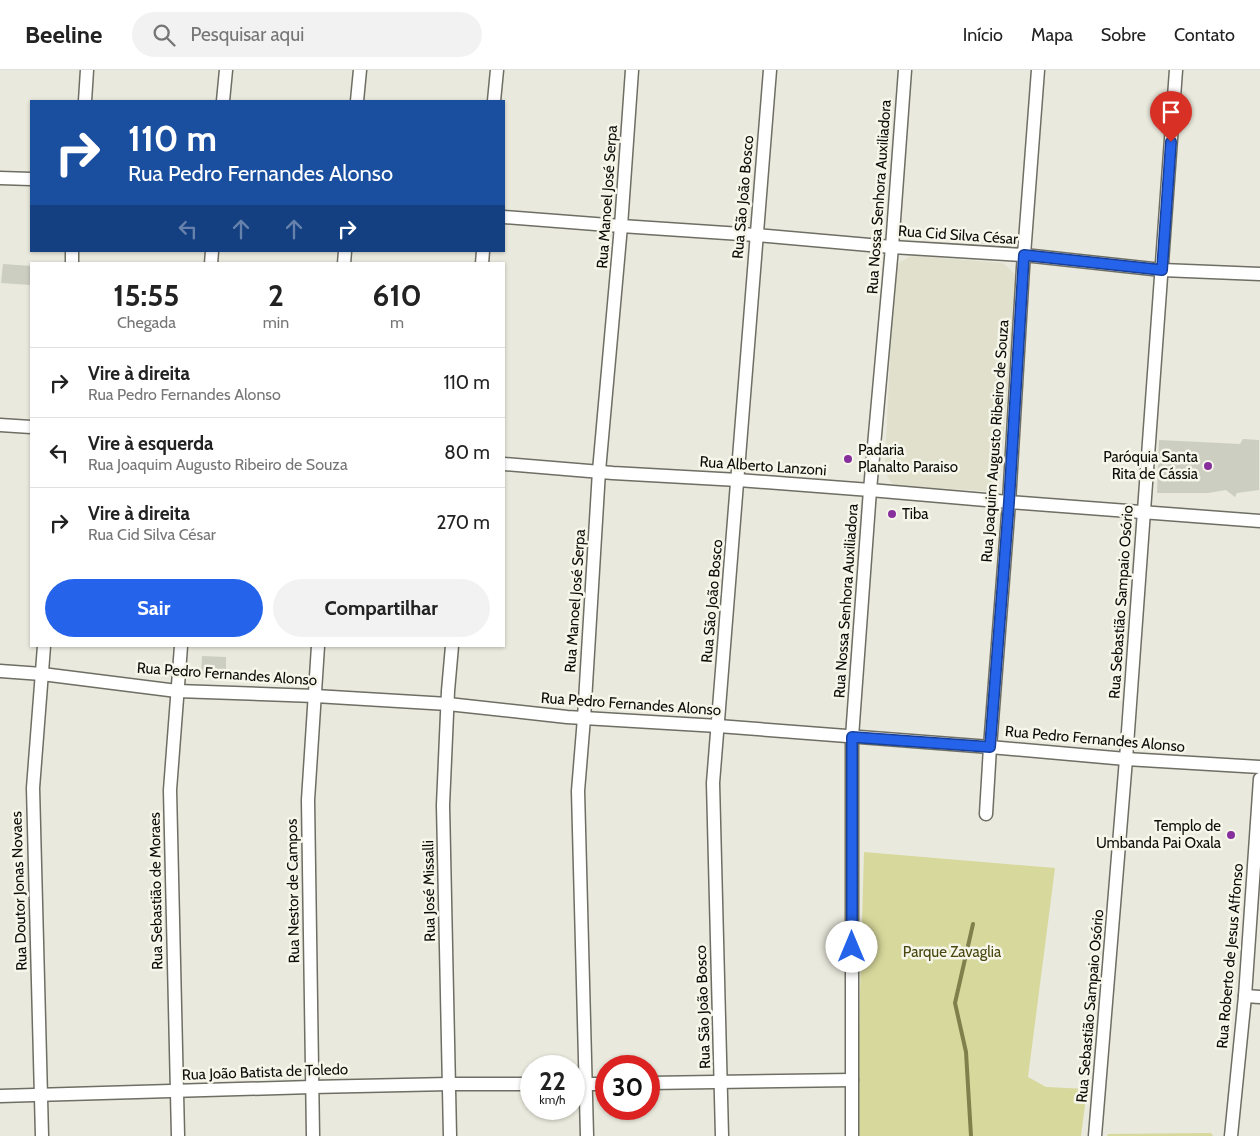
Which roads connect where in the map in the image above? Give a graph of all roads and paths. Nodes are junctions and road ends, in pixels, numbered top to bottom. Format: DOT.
graph roads {
  1 [pos="87,70"];
  2 [pos="226,70"];
  3 [pos="360,70"];
  4 [pos="497,70"];
  5 [pos="632,70"];
  6 [pos="770,70"];
  7 [pos="905,70"];
  8 [pos="1038,70"];
  9 [pos="1176,70"];
  10 [pos="84,100"];
  11 [pos="223,100"];
  12 [pos="357,100"];
  13 [pos="494,100"];
  14 [pos="0,178"];
  15 [pos="30,179"];
  16 [pos="505,217"];
  17 [pos="622,226"];
  18 [pos="756,235"];
  19 [pos="892,247"];
  20 [pos="1024,255"];
  21 [pos="1162,270"];
  22 [pos="1260,274"];
  23 [pos="0,425"];
  24 [pos="30,427"];
  25 [pos="505,464"];
  26 [pos="599,471"];
  27 [pos="738,480"];
  28 [pos="870,490"];
  29 [pos="1009,502"];
  30 [pos="1143,513"];
  31 [pos="1260,520"];
  32 [pos="44,647"];
  33 [pos="181,647"];
  34 [pos="318,647"];
  35 [pos="452,647"];
  36 [pos="0,671"];
  37 [pos="42,674"];
  38 [pos="177,690"];
  39 [pos="314,696"];
  40 [pos="448,704"];
  41 [pos="584,718"];
  42 [pos="718,726"];
  43 [pos="852,737"];
  44 [pos="990,747"];
  45 [pos="1126,759"];
  46 [pos="1260,768"];
  47 [pos="1260,779"];
  48 [pos="986,814"];
  49 [pos="1245,996"];
  50 [pos="1260,997"];
  51 [pos="580,1055"];
  52 [pos="852,1080"];
  53 [pos="721,1081"];
  54 [pos="660,1083"];
  55 [pos="449,1084"];
  56 [pos="520,1084"];
  57 [pos="312,1087"];
  58 [pos="177,1091"];
  59 [pos="41,1095"];
  60 [pos="0,1096"];
  61 [pos="585,1120"];
  62 [pos="42,1136"];
  63 [pos="178,1136"];
  64 [pos="313,1136"];
  65 [pos="450,1136"];
  66 [pos="587,1136"];
  67 [pos="722,1136"];
  68 [pos="852,1136"];
  69 [pos="1095,1136"];
  70 [pos="1230,1136"];
  1 -- 10 [label="street"];
  2 -- 11 [label="street"];
  3 -- 12 [label="street"];
  4 -- 13 [label="street"];
  5 -- 17 [label="street, Rua Manoel José Serpa"];
  6 -- 18 [label="street, Rua São João Bosco"];
  7 -- 19 [label="street, Rua Nossa Senhora Auxiliadora"];
  8 -- 20 [label="street, Rua Joaquim Augusto Ribeiro de Souza"];
  9 -- 21 [label="street, Rua Sebastião Sampaio Osório"];
  14 -- 15 [label="street"];
  16 -- 17 [label="street, Rua Cid Silva César"];
  17 -- 18 [label="street, Rua Cid Silva César"];
  17 -- 26 [label="street, Rua Manoel José Serpa"];
  18 -- 19 [label="street, Rua Cid Silva César"];
  18 -- 27 [label="street, Rua São João Bosco"];
  19 -- 20 [label="street, Rua Cid Silva César"];
  19 -- 28 [label="street, Rua Nossa Senhora Auxiliadora"];
  20 -- 21 [label="street, Rua Cid Silva César"];
  20 -- 29 [label="street, Rua Joaquim Augusto Ribeiro de Souza"];
  21 -- 22 [label="street, Rua Cid Silva César"];
  21 -- 30 [label="street, Rua Sebastião Sampaio Osório"];
  23 -- 24 [label="street"];
  25 -- 26 [label="street, Rua Alberto Lanzoni"];
  26 -- 27 [label="street, Rua Alberto Lanzoni"];
  26 -- 41 [label="street, Rua Manoel José Serpa"];
  27 -- 28 [label="street, Rua Alberto Lanzoni"];
  27 -- 42 [label="street, Rua São João Bosco"];
  28 -- 29 [label="street, Rua Alberto Lanzoni"];
  28 -- 43 [label="street, Rua Nossa Senhora Auxiliadora"];
  29 -- 30 [label="street, Rua Alberto Lanzoni"];
  29 -- 44 [label="street, Rua Joaquim Augusto Ribeiro de Souza"];
  30 -- 31 [label="street, Rua Alberto Lanzoni"];
  30 -- 45 [label="street, Rua Sebastião Sampaio Osório"];
  32 -- 37 [label="street, Rua Doutor Jonas Novaes"];
  33 -- 38 [label="street, Rua Sebastião de Moraes"];
  34 -- 39 [label="street, Rua Nestor de Campos"];
  35 -- 40 [label="street, Rua José Missalli"];
  36 -- 37 [label="street, Rua Pedro Fernandes Alonso"];
  37 -- 38 [label="street, Rua Pedro Fernandes Alonso"];
  37 -- 59 [label="street, Rua Doutor Jonas Novaes"];
  38 -- 39 [label="street, Rua Pedro Fernandes Alonso"];
  38 -- 58 [label="street, Rua Sebastião de Moraes"];
  39 -- 40 [label="street, Rua Pedro Fernandes Alonso"];
  39 -- 57 [label="street, Rua Nestor de Campos"];
  40 -- 41 [label="street, Rua Pedro Fernandes Alonso"];
  40 -- 55 [label="street, Rua José Missalli"];
  41 -- 42 [label="street, Rua Pedro Fernandes Alonso"];
  41 -- 51 [label="street, Rua Manoel José Serpa"];
  42 -- 43 [label="street, Rua Pedro Fernandes Alonso"];
  42 -- 53 [label="street, Rua São João Bosco"];
  43 -- 44 [label="street, Rua Pedro Fernandes Alonso"];
  43 -- 52 [label="street, Rua Nossa Senhora Auxiliadora"];
  44 -- 45 [label="street, Rua Pedro Fernandes Alonso"];
  44 -- 48 [label="street, Rua Joaquim Augusto Ribeiro de Souza"];
  45 -- 46 [label="street, Rua Pedro Fernandes Alonso"];
  45 -- 69 [label="street, Rua Sebastião Sampaio Osório"];
  47 -- 49 [label="street, Rua Roberto de Jesus Affonso"];
  49 -- 50 [label="street"];
  49 -- 70 [label="street, Rua Roberto de Jesus Affonso"];
  52 -- 53 [label="street"];
  52 -- 68 [label="street, Rua Nossa Senhora Auxiliadora"];
  53 -- 54 [label="street"];
  53 -- 67 [label="street, Rua São João Bosco"];
  55 -- 56 [label="street, Rua João Batista de Toledo"];
  55 -- 57 [label="street, Rua João Batista de Toledo"];
  55 -- 65 [label="street, Rua José Missalli"];
  57 -- 58 [label="street, Rua João Batista de Toledo"];
  57 -- 64 [label="street, Rua Nestor de Campos"];
  58 -- 59 [label="street, Rua João Batista de Toledo"];
  58 -- 63 [label="street, Rua Sebastião de Moraes"];
  59 -- 60 [label="street, Rua João Batista de Toledo"];
  59 -- 62 [label="street, Rua Doutor Jonas Novaes"];
  61 -- 66 [label="street, Rua Manoel José Serpa"];
}
